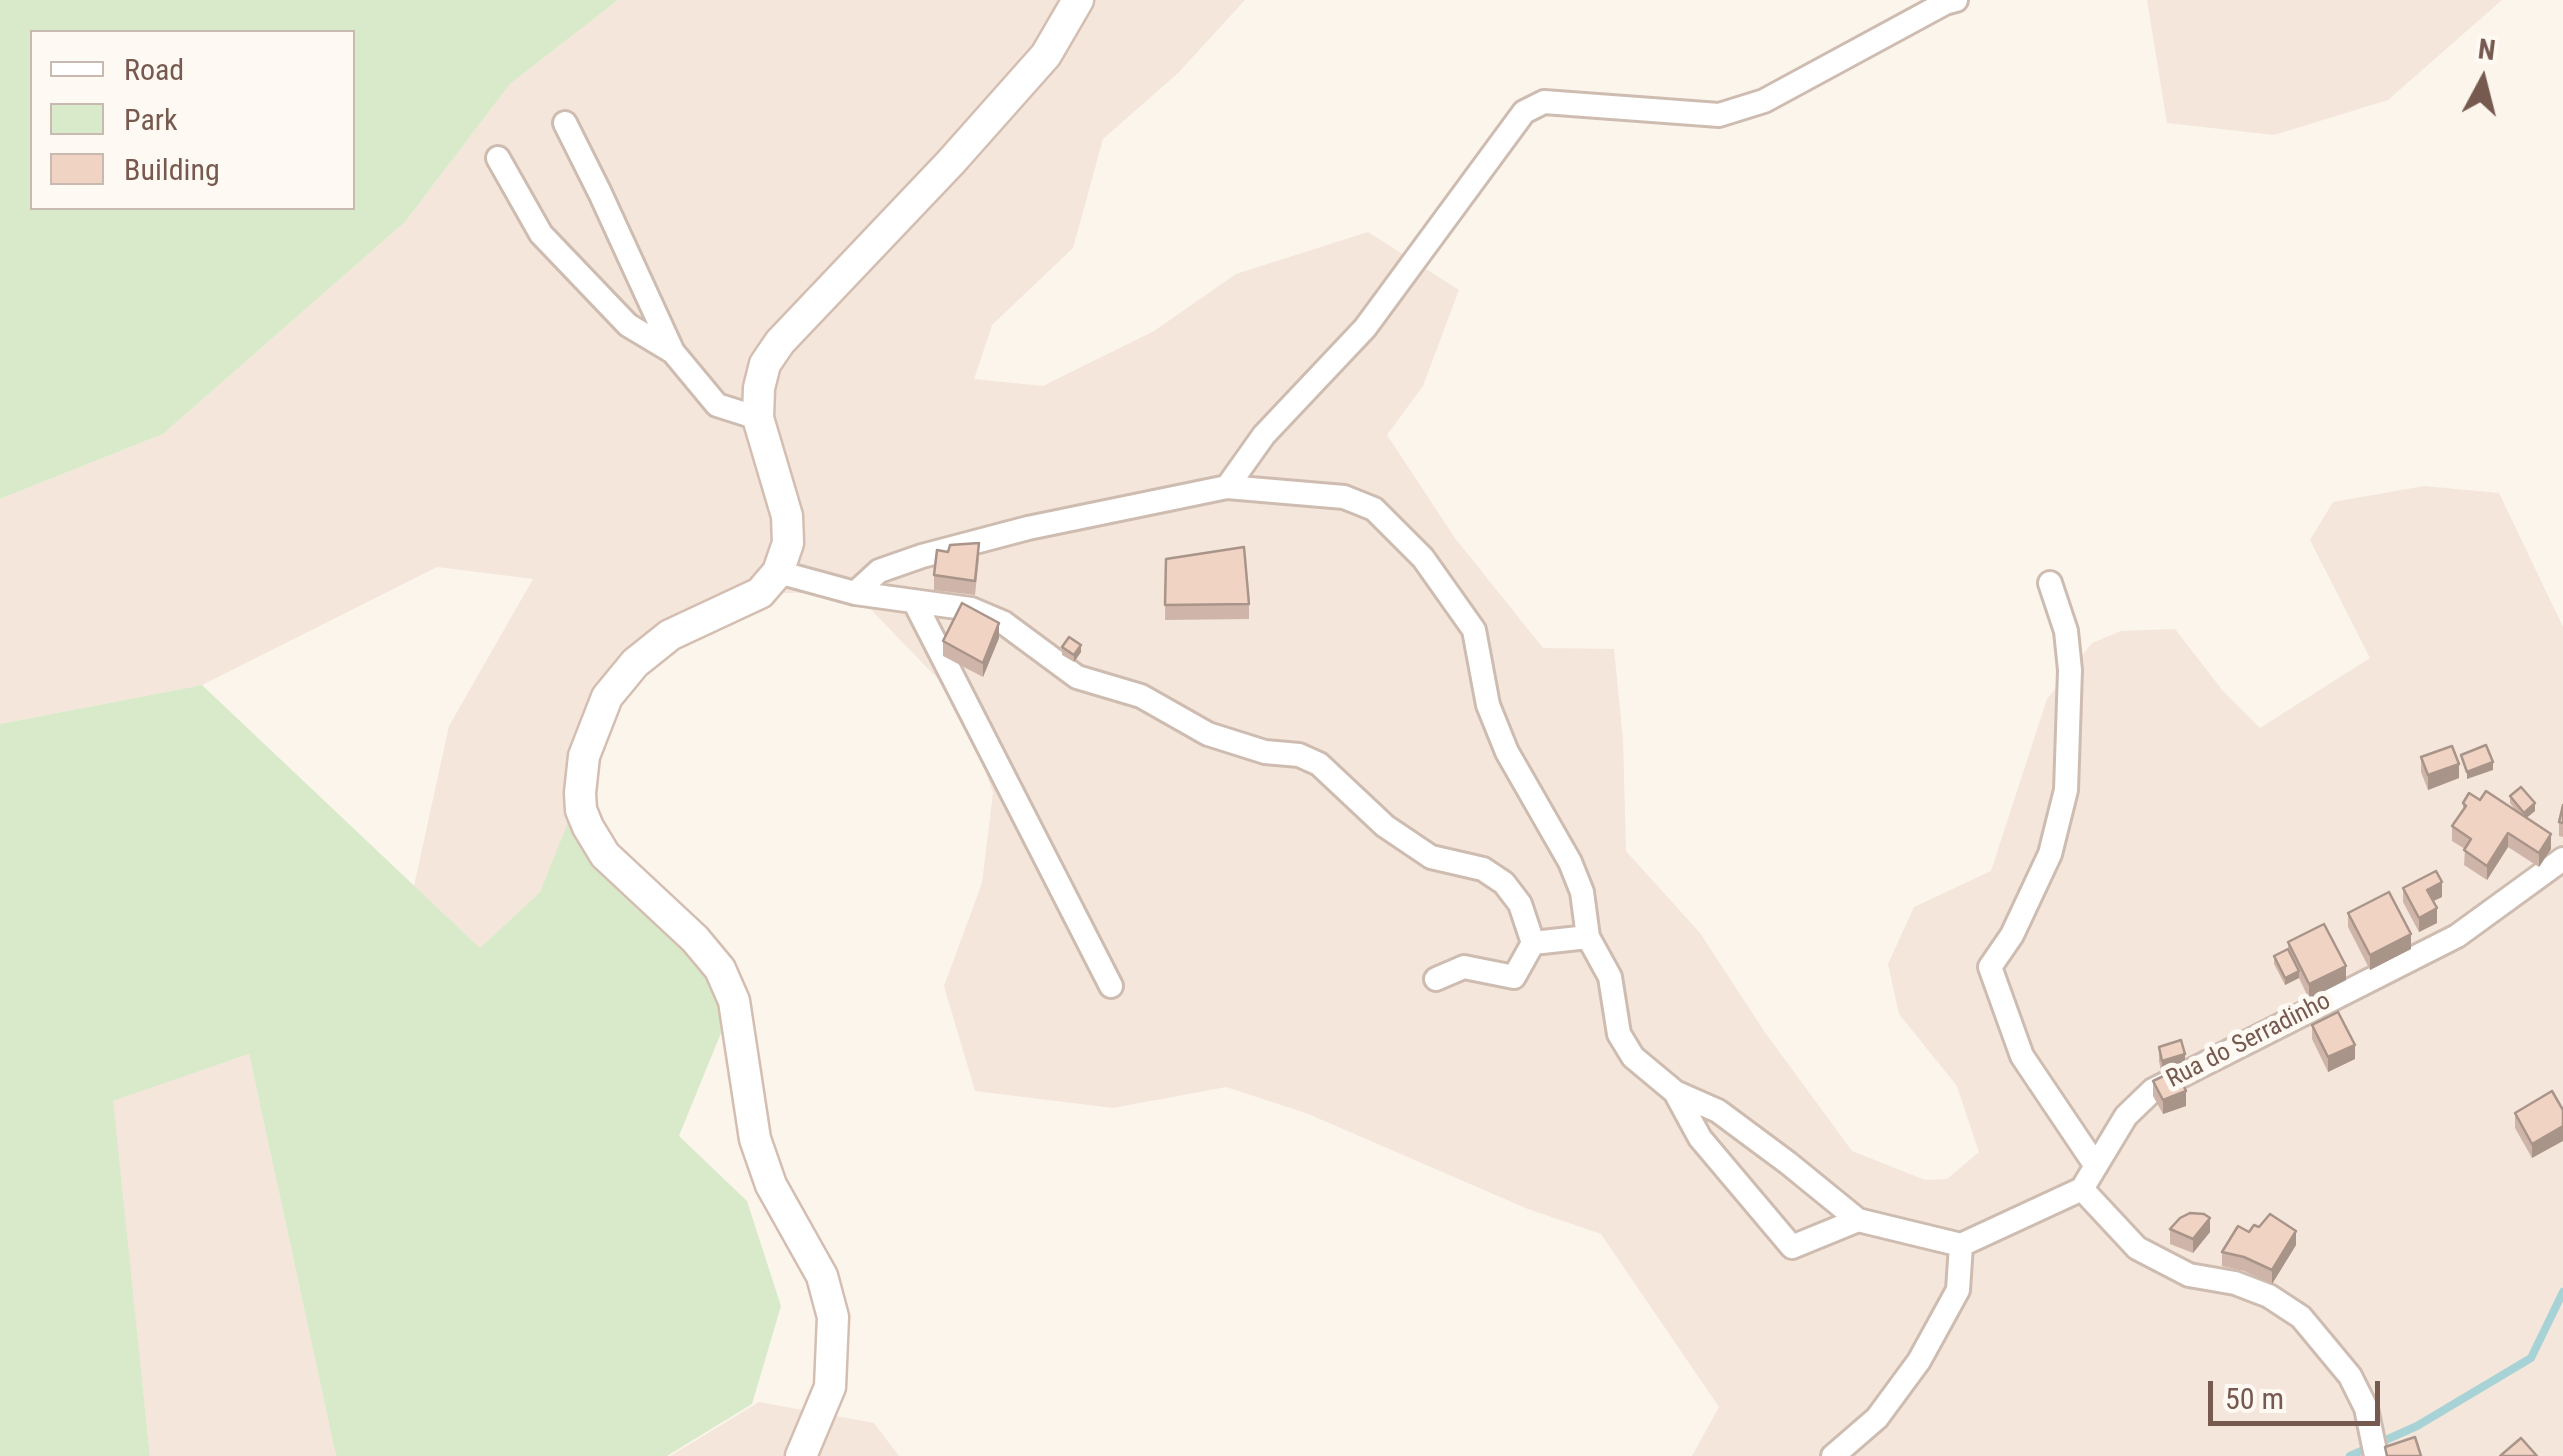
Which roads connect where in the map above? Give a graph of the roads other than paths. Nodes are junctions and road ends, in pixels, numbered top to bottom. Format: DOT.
graph roads {
  1 [pos="1078,0"];
  2 [pos="1095,0"];
  3 [pos="1956,0"];
  4 [pos="565,124"];
  5 [pos="498,158"];
  6 [pos="672,352"];
  7 [pos="758,418"];
  8 [pos="1227,487"];
  9 [pos="778,572"];
  10 [pos="2050,583"];
  11 [pos="855,593"];
  12 [pos="914,601"];
  13 [pos="2563,859"];
  14 [pos="1588,937"];
  15 [pos="1533,944"];
  16 [pos="1436,979"];
  17 [pos="1111,986"];
  18 [pos="1675,1092"];
  19 [pos="2096,1166"];
  20 [pos="2082,1188"];
  21 [pos="1858,1220"];
  22 [pos="1960,1245"];
  23 [pos="802,1456"];
  24 [pos="1833,1456"];
  25 [pos="2376,1456"];
  1 -- 2 [label="street"];
  1 -- 7 [label="street"];
  3 -- 8 [label="street"];
  4 -- 6 [label="street"];
  5 -- 6 [label="street"];
  6 -- 7 [label="street"];
  7 -- 9 [label="street"];
  8 -- 11 [label="street"];
  8 -- 14 [label="street"];
  9 -- 11 [label="street"];
  9 -- 23 [label="street"];
  10 -- 19 [label="street"];
  11 -- 12 [label="street"];
  12 -- 15 [label="street"];
  12 -- 17 [label="street"];
  13 -- 19 [label="street, Rua do Serradinho"];
  14 -- 15 [label="street"];
  14 -- 18 [label="street"];
  15 -- 16 [label="street"];
  18 -- 21 [label="street"];
  18 -- 21 [label="street"];
  19 -- 20 [label="street, Rua do Serradinho"];
  20 -- 22 [label="street"];
  20 -- 25 [label="street"];
  21 -- 22 [label="street"];
  22 -- 24 [label="street"];
}
